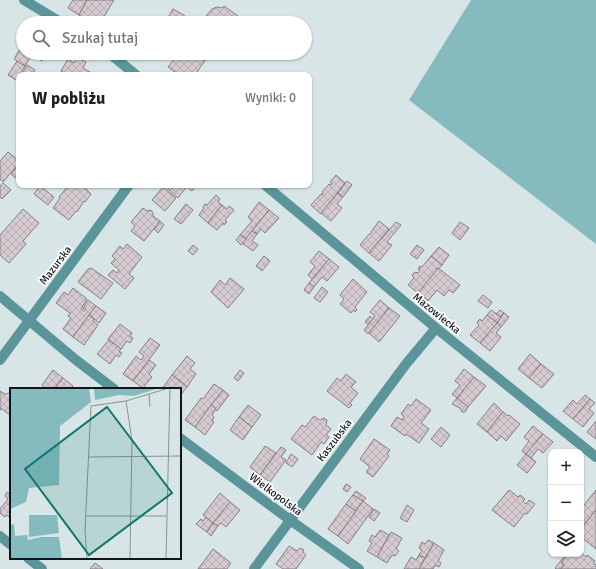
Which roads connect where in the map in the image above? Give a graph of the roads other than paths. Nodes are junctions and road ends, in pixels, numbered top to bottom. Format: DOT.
graph roads {
  1 [pos="24,0"];
  2 [pos="50,16"];
  3 [pos="118,60"];
  4 [pos="132,72"];
  5 [pos="127,188"];
  6 [pos="269,188"];
  7 [pos="0,296"];
  8 [pos="28,321"];
  9 [pos="436,328"];
  10 [pos="0,360"];
  11 [pos="113,388"];
  12 [pos="181,439"];
  13 [pos="596,457"];
  14 [pos="290,520"];
  15 [pos="0,536"];
  16 [pos="10,544"];
  17 [pos="29,559"];
  18 [pos="42,569"];
  19 [pos="254,569"];
  20 [pos="359,569"];
  1 -- 2 [label="street"];
  3 -- 4 [label="street"];
  5 -- 8 [label="street, Mazurska"];
  6 -- 9 [label="street, Mazowiecka"];
  7 -- 8 [label="street"];
  8 -- 10 [label="street, Mazurska"];
  8 -- 11 [label="street"];
  9 -- 13 [label="street, Mazowiecka"];
  9 -- 14 [label="street, Kaszubska"];
  12 -- 14 [label="street, Wielkopolska"];
  14 -- 19 [label="street, Kaszubska"];
  14 -- 20 [label="street, Wielkopolska"];
  15 -- 16 [label="street"];
  17 -- 18 [label="street"];
}
